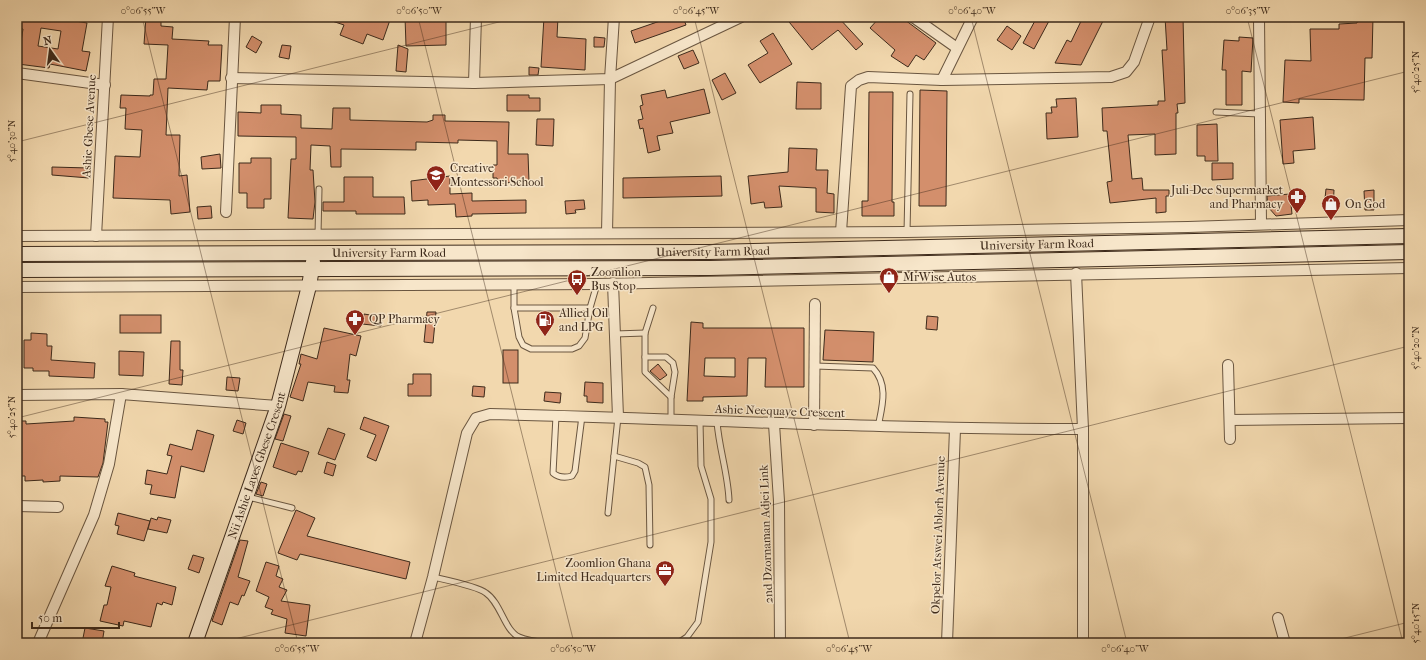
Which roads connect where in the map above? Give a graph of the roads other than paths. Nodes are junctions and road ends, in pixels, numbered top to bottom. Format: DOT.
graph roads {
  1 [pos="108,17"];
  2 [pos="235,17"];
  3 [pos="476,17"];
  4 [pos="614,17"];
  5 [pos="741,17"];
  6 [pos="913,17"];
  7 [pos="973,17"];
  8 [pos="1150,17"];
  9 [pos="1259,17"];
  10 [pos="957,48"];
  11 [pos="17,73"];
  12 [pos="231,78"];
  13 [pos="610,79"];
  14 [pos="942,80"];
  15 [pos="474,83"];
  16 [pos="105,85"];
  17 [pos="910,94"];
  18 [pos="1216,112"];
  19 [pos="1259,114"];
  20 [pos="319,189"];
  21 [pos="226,212"];
  22 [pos="1409,220"];
  23 [pos="1261,224"];
  24 [pos="841,232"];
  25 [pos="907,232"];
  26 [pos="607,233"];
  27 [pos="318,235"];
  28 [pos="17,236"];
  29 [pos="96,236"];
  30 [pos="1409,236"];
  31 [pos="1409,252"];
  32 [pos="314,253"];
  33 [pos="17,254"];
  34 [pos="1409,268"];
  35 [pos="17,270"];
  36 [pos="312,270"];
  37 [pos="1076,273"];
  38 [pos="613,283"];
  39 [pos="514,284"];
  40 [pos="597,284"];
  41 [pos="309,286"];
  42 [pos="17,287"];
  43 [pos="815,304"];
  44 [pos="514,308"];
  45 [pos="590,308"];
  46 [pos="653,308"];
  47 [pos="645,333"];
  48 [pos="615,334"];
  49 [pos="645,357"];
  50 [pos="1228,365"];
  51 [pos="815,366"];
  52 [pos="121,394"];
  53 [pos="17,395"];
  54 [pos="670,397"];
  55 [pos="278,406"];
  56 [pos="556,416"];
  57 [pos="582,416"];
  58 [pos="618,418"];
  59 [pos="1409,418"];
  60 [pos="671,420"];
  61 [pos="1230,420"];
  62 [pos="700,421"];
  63 [pos="717,422"];
  64 [pos="774,424"];
  65 [pos="814,425"];
  66 [pos="878,427"];
  67 [pos="955,429"];
  68 [pos="1083,429"];
  69 [pos="1230,439"];
  70 [pos="614,456"];
  71 [pos="247,497"];
  72 [pos="730,500"];
  73 [pos="17,506"];
  74 [pos="58,507"];
  75 [pos="292,508"];
  76 [pos="608,513"];
  77 [pos="650,546"];
  78 [pos="433,577"];
  79 [pos="1278,618"];
  80 [pos="38,643"];
  81 [pos="195,643"];
  82 [pos="415,643"];
  83 [pos="549,643"];
  84 [pos="678,643"];
  85 [pos="780,643"];
  86 [pos="947,643"];
  87 [pos="1083,643"];
  88 [pos="1285,643"];
  1 -- 16 [label="street, Ashie Gbese Avenue"];
  2 -- 12 [label="street"];
  3 -- 15 [label="street"];
  4 -- 13 [label="street"];
  5 -- 13 [label="street"];
  6 -- 10 [label="street"];
  7 -- 10 [label="street"];
  8 -- 14 [label="street"];
  9 -- 19 [label="street"];
  10 -- 14 [label="street"];
  11 -- 16 [label="street"];
  12 -- 15 [label="street"];
  12 -- 21 [label="street"];
  13 -- 15 [label="street"];
  13 -- 26 [label="street"];
  14 -- 24 [label="street"];
  16 -- 29 [label="street, Ashie Gbese Avenue"];
  17 -- 25 [label="lane"];
  18 -- 19 [label="lane"];
  19 -- 23 [label="street"];
  20 -- 27 [label="lane"];
  22 -- 23 [label="street"];
  23 -- 25 [label="street"];
  24 -- 25 [label="street"];
  24 -- 26 [label="street"];
  26 -- 27 [label="street"];
  27 -- 29 [label="street"];
  28 -- 29 [label="street"];
  30 -- 32 [label="street, University Farm Road"];
  31 -- 36 [label="street, University Farm Road"];
  32 -- 33 [label="street, University Farm Road"];
  32 -- 36 [label="street, Nii Ashie Laves Gbese Cresent"];
  34 -- 37 [label="street"];
  35 -- 36 [label="street, University Farm Road"];
  36 -- 41 [label="street, Nii Ashie Laves Gbese Cresent"];
  37 -- 38 [label="street"];
  37 -- 68 [label="street"];
  38 -- 40 [label="street"];
  38 -- 48 [label="street"];
  39 -- 40 [label="street"];
  39 -- 41 [label="street"];
  39 -- 44 [label="lane"];
  40 -- 45 [label="lane"];
  41 -- 42 [label="street"];
  41 -- 55 [label="street, Nii Ashie Laves Gbese Cresent"];
  43 -- 51 [label="street"];
  44 -- 45 [label="lane"];
  44 -- 45 [label="lane"];
  46 -- 47 [label="lane"];
  47 -- 48 [label="lane"];
  47 -- 49 [label="lane"];
  48 -- 58 [label="street"];
  49 -- 54 [label="lane"];
  49 -- 54 [label="lane"];
  50 -- 61 [label="street"];
  51 -- 65 [label="street"];
  51 -- 66 [label="lane"];
  52 -- 53 [label="street"];
  52 -- 55 [label="street"];
  52 -- 80 [label="street"];
  54 -- 60 [label="lane"];
  55 -- 71 [label="street, Nii Ashie Laves Gbese Cresent"];
  56 -- 57 [label="street, Ashie Neequaye Crescent"];
  56 -- 57 [label="lane"];
  56 -- 78 [label="street, Ashie Neequaye Crescent"];
  57 -- 58 [label="street, Ashie Neequaye Crescent"];
  58 -- 60 [label="street, Ashie Neequaye Crescent"];
  58 -- 70 [label="lane"];
  59 -- 61 [label="street"];
  60 -- 62 [label="street, Ashie Neequaye Crescent"];
  61 -- 69 [label="street"];
  62 -- 63 [label="street, Ashie Neequaye Crescent"];
  62 -- 84 [label="lane"];
  63 -- 64 [label="street, Ashie Neequaye Crescent"];
  63 -- 72 [label="lane"];
  64 -- 65 [label="street, Ashie Neequaye Crescent"];
  64 -- 85 [label="street, 2nd Dzornaman Adjei Link"];
  65 -- 66 [label="street, Ashie Neequaye Crescent"];
  66 -- 67 [label="street, Ashie Neequaye Crescent"];
  67 -- 68 [label="street, Ashie Neequaye Crescent"];
  67 -- 86 [label="street, Okpelor Atswei Ablorh Avenue"];
  68 -- 87 [label="street"];
  70 -- 76 [label="lane"];
  70 -- 77 [label="lane"];
  71 -- 75 [label="lane"];
  71 -- 81 [label="street, Nii Ashie Laves Gbese Cresent"];
  73 -- 74 [label="street"];
  78 -- 82 [label="street"];
  78 -- 83 [label="lane"];
  79 -- 88 [label="street"];
}
